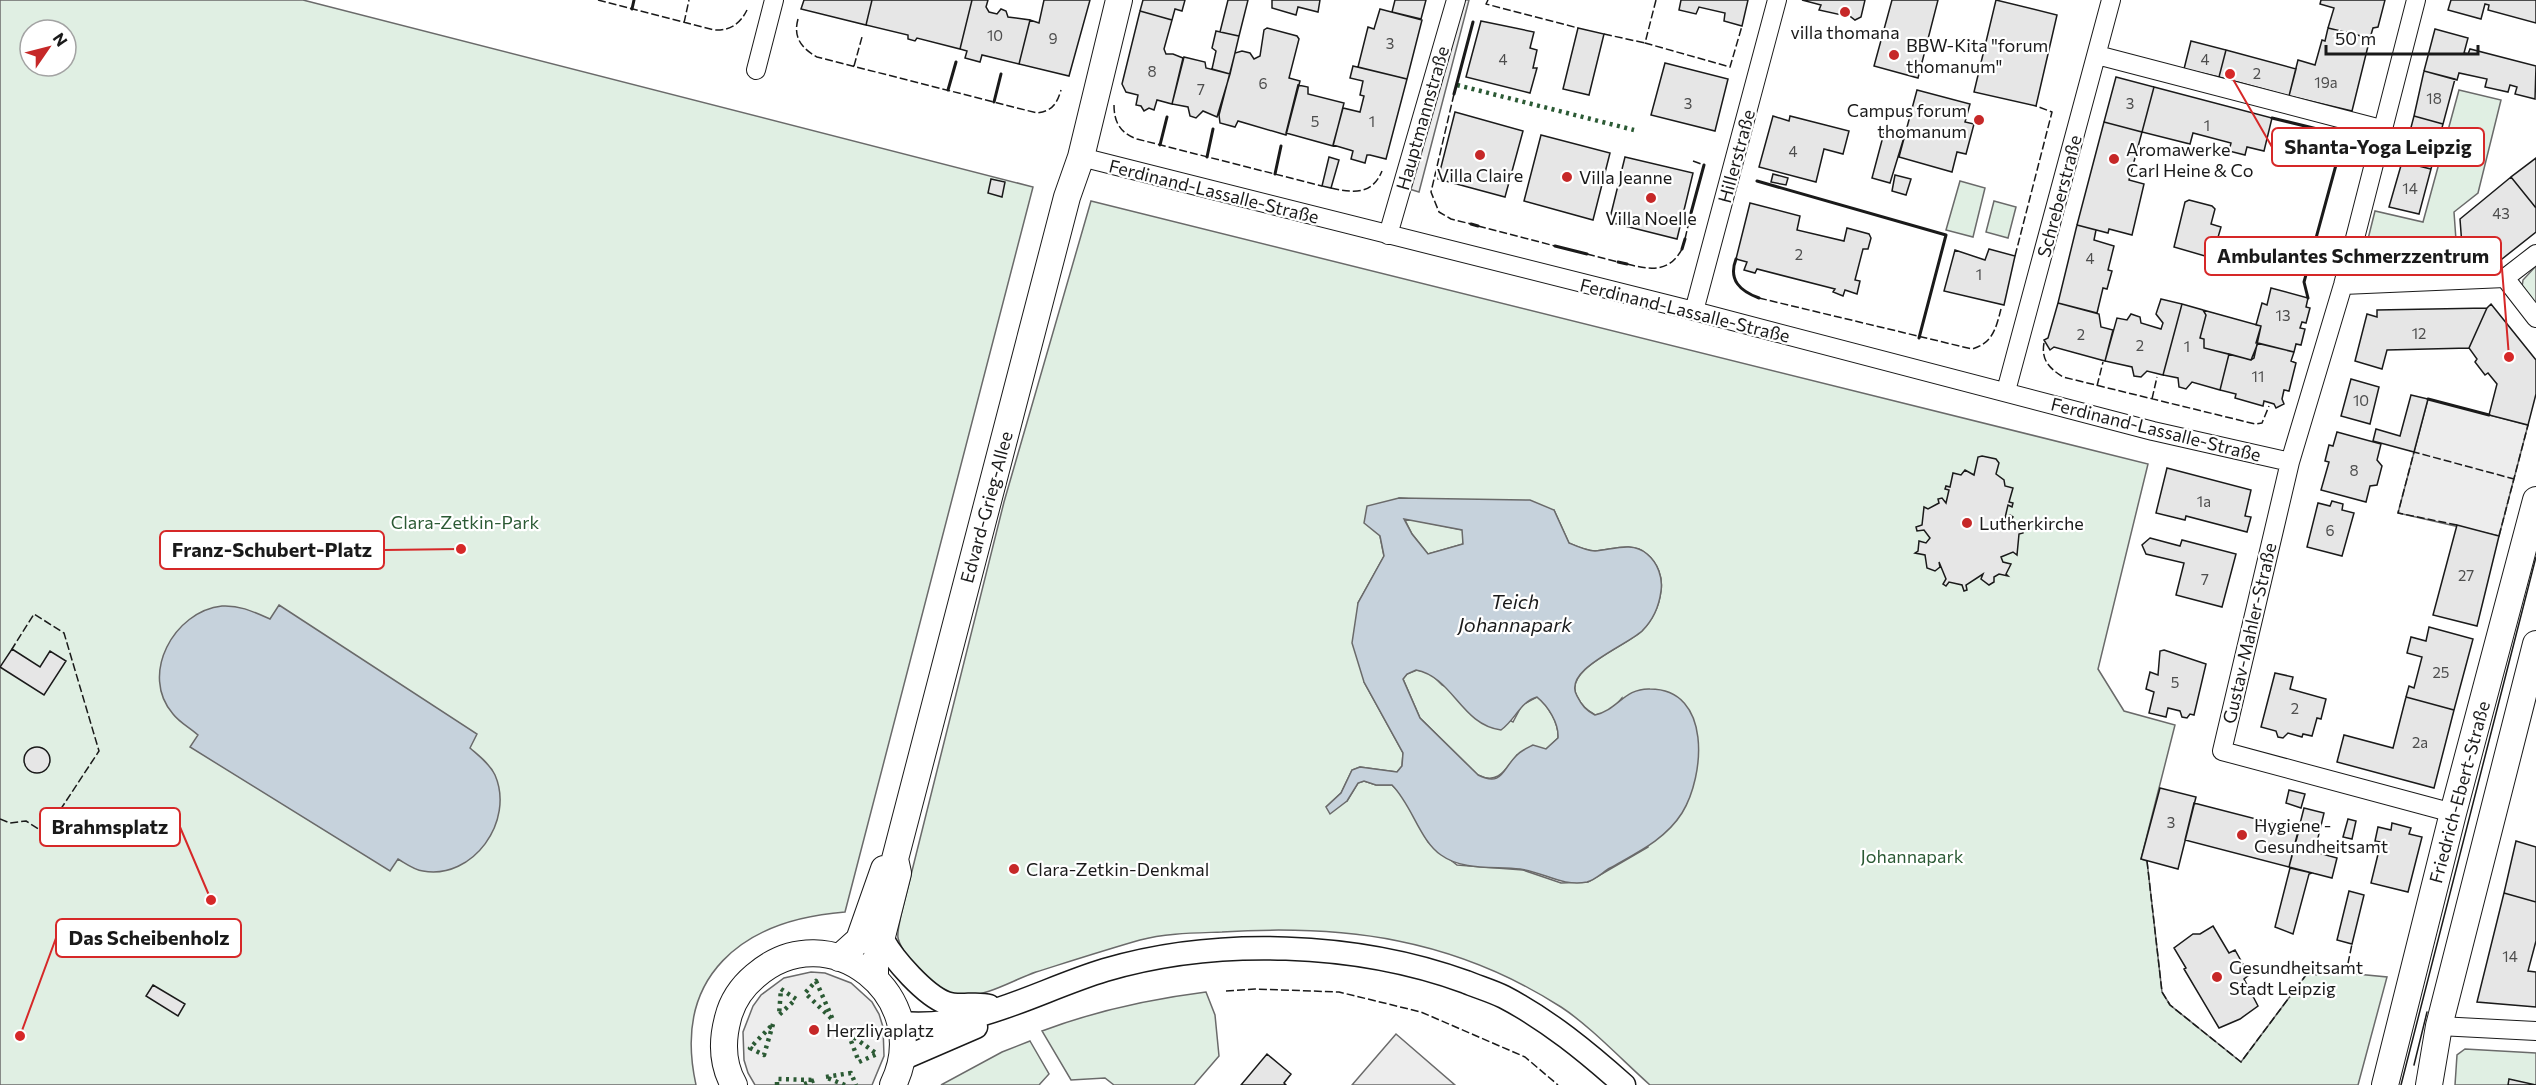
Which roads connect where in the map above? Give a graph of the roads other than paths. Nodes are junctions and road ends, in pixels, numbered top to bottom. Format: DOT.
graph roads {
  1 [pos="774,0"];
  2 [pos="1119,0"];
  3 [pos="1456,0"];
  4 [pos="1777,0"];
  5 [pos="2416,0"];
  6 [pos="2108,1"];
  7 [pos="2097,55"];
  8 [pos="756,70"];
  9 [pos="2381,129"];
  10 [pos="1081,157"];
  11 [pos="1388,235"];
  12 [pos="2536,254"];
  13 [pos="2505,278"];
  14 [pos="2343,285"];
  15 [pos="1694,311"];
  16 [pos="2536,318"];
  17 [pos="2006,391"];
  18 [pos="2290,462"];
  19 [pos="2536,501"];
  20 [pos="2536,645"];
  21 [pos="2452,813"];
  22 [pos="895,859"];
  23 [pos="883,940"];
  24 [pos="839,958"];
  25 [pos="875,978"];
  26 [pos="1002,1010"];
  27 [pos="901,1023"];
  28 [pos="2439,1026"];
  29 [pos="2536,1031"];
  30 [pos="902,1059"];
  31 [pos="734,1085"];
  32 [pos="893,1085"];
  33 [pos="1624,1085"];
  34 [pos="2385,1085"];
  35 [pos="2429,1085"];
  1 -- 8 [label="street"];
  2 -- 10 [label="main road, Edvard-Grieg-Allee"];
  3 -- 11 [label="street, Hauptmannstraße"];
  4 -- 15 [label="street, Hillerstraße"];
  5 -- 9 [label="street, Gustav-Mahler-Straße"];
  6 -- 7 [label="street, Schreberstraße"];
  7 -- 9 [label="street"];
  7 -- 17 [label="street, Schreberstraße"];
  9 -- 14 [label="street, Gustav-Mahler-Straße"];
  10 -- 11 [label="street, Ferdinand-Lassalle-Straße"];
  10 -- 22 [label="main road, Edvard-Grieg-Allee"];
  11 -- 15 [label="street, Ferdinand-Lassalle-Straße"];
  12 -- 13 [label="street"];
  13 -- 14 [label="street"];
  13 -- 16 [label="street"];
  14 -- 18 [label="street, Gustav-Mahler-Straße"];
  15 -- 17 [label="street, Ferdinand-Lassalle-Straße"];
  17 -- 18 [label="street, Ferdinand-Lassalle-Straße"];
  18 -- 21 [label="street, Gustav-Mahler-Straße"];
  19 -- 21 [label="main road, Friedrich-Ebert-Straße"];
  20 -- 28 [label="main road, Friedrich-Ebert-Straße"];
  21 -- 34 [label="main road, Friedrich-Ebert-Straße"];
  22 -- 23 [label="main road, Edvard-Grieg-Allee"];
  22 -- 24 [label="main road, Edvard-Grieg-Allee"];
  23 -- 25 [label="main road, Edvard-Grieg-Allee"];
  23 -- 26 [label="street"];
  24 -- 25 [label="main road"];
  24 -- 31 [label="main road"];
  25 -- 27 [label="main road"];
  26 -- 27 [label="street"];
  26 -- 30 [label="street"];
  26 -- 33 [label="street"];
  27 -- 30 [label="main road"];
  28 -- 29 [label="street"];
  28 -- 35 [label="main road, Friedrich-Ebert-Straße"];
  30 -- 32 [label="main road"];
}
